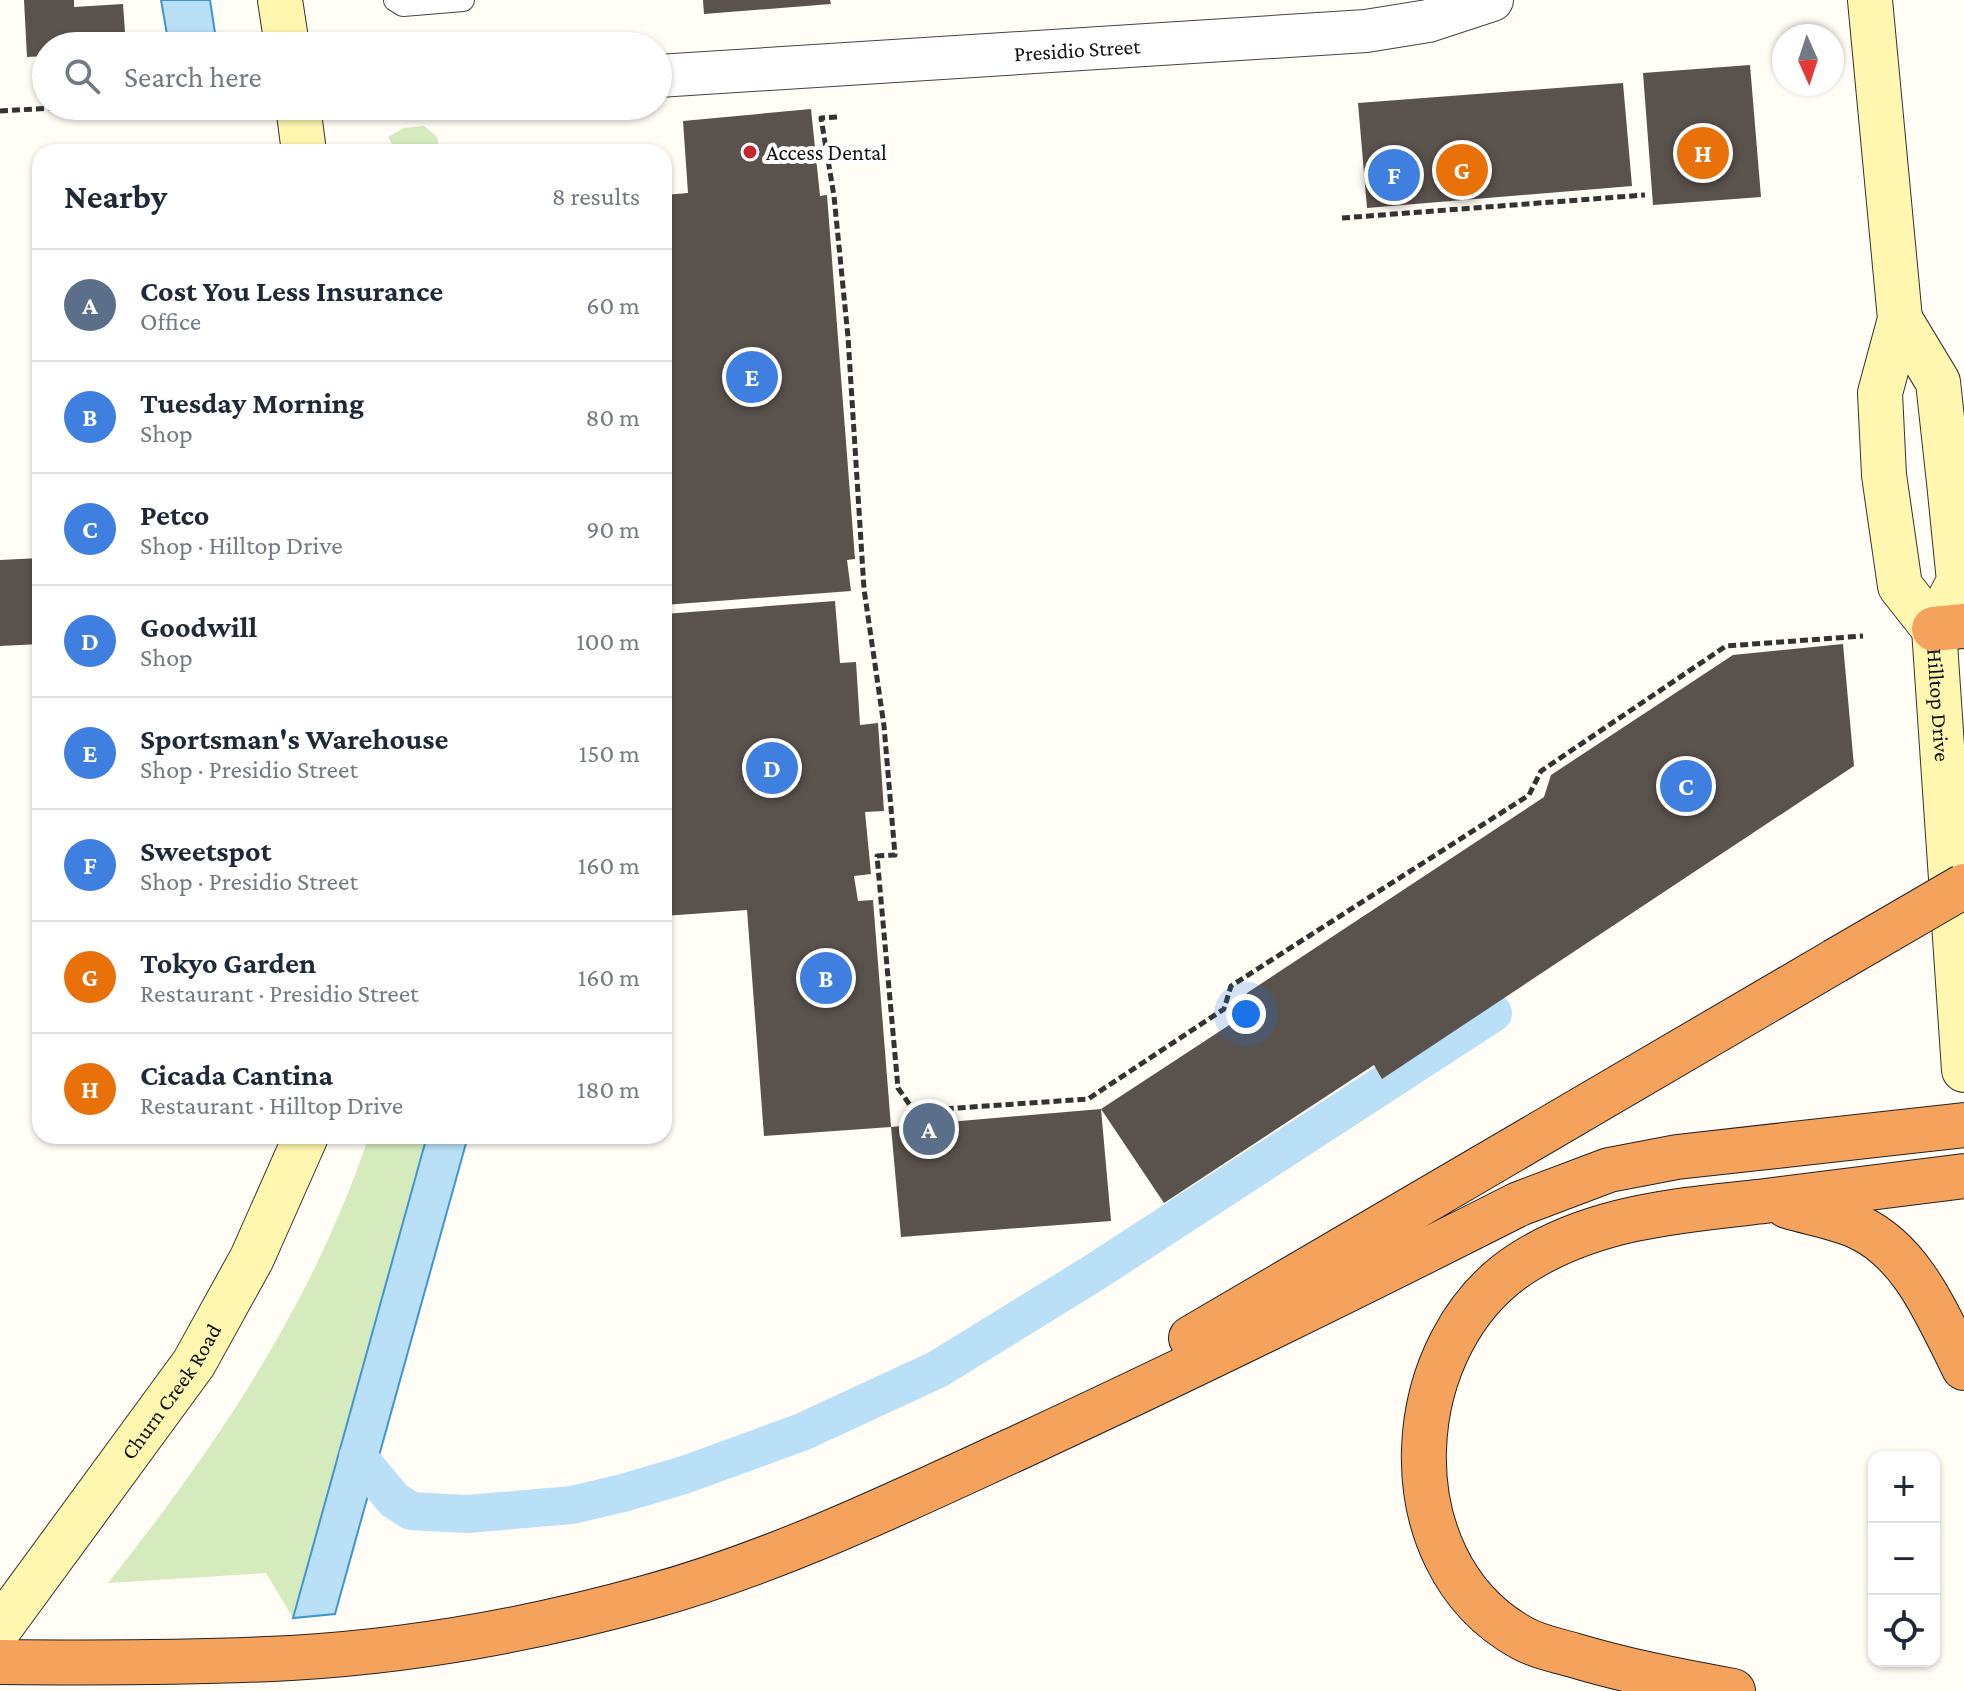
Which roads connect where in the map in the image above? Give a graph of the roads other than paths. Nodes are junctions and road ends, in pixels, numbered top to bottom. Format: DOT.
graph roads {
  1 [pos="280,0"];
  2 [pos="395,0"];
  3 [pos="463,0"];
  4 [pos="1492,0"];
  5 [pos="1870,0"];
  6 [pos="285,32"];
  7 [pos="672,75"];
  8 [pos="300,120"];
  9 [pos="303,144"];
  10 [pos="1900,319"];
  11 [pos="1949,627"];
  12 [pos="1964,886"];
  13 [pos="1964,1070"];
  14 [pos="1964,1125"];
  15 [pos="302,1144"];
  16 [pos="1964,1176"];
  17 [pos="1765,1201"];
  18 [pos="1964,1368"];
  19 [pos="965,1472"];
  20 [pos="11,1613"];
  21 [pos="0,1662"];
  22 [pos="1733,1691"];
  1 -- 6 [label="main road"];
  2 -- 3 [label="lane"];
  4 -- 7 [label="street, Presidio Street"];
  5 -- 10 [label="main road, Hilltop Drive"];
  8 -- 9 [label="main road"];
  10 -- 11 [label="main road, Hilltop Drive"];
  10 -- 11 [label="main road, Hilltop Drive"];
  11 -- 13 [label="main road, Hilltop Drive"];
  12 -- 19 [label="highway, bridge"];
  14 -- 19 [label="highway"];
  15 -- 20 [label="main road, Churn Creek Road"];
  16 -- 17 [label="highway"];
  17 -- 18 [label="highway"];
  17 -- 22 [label="highway"];
  19 -- 21 [label="highway"];
}
